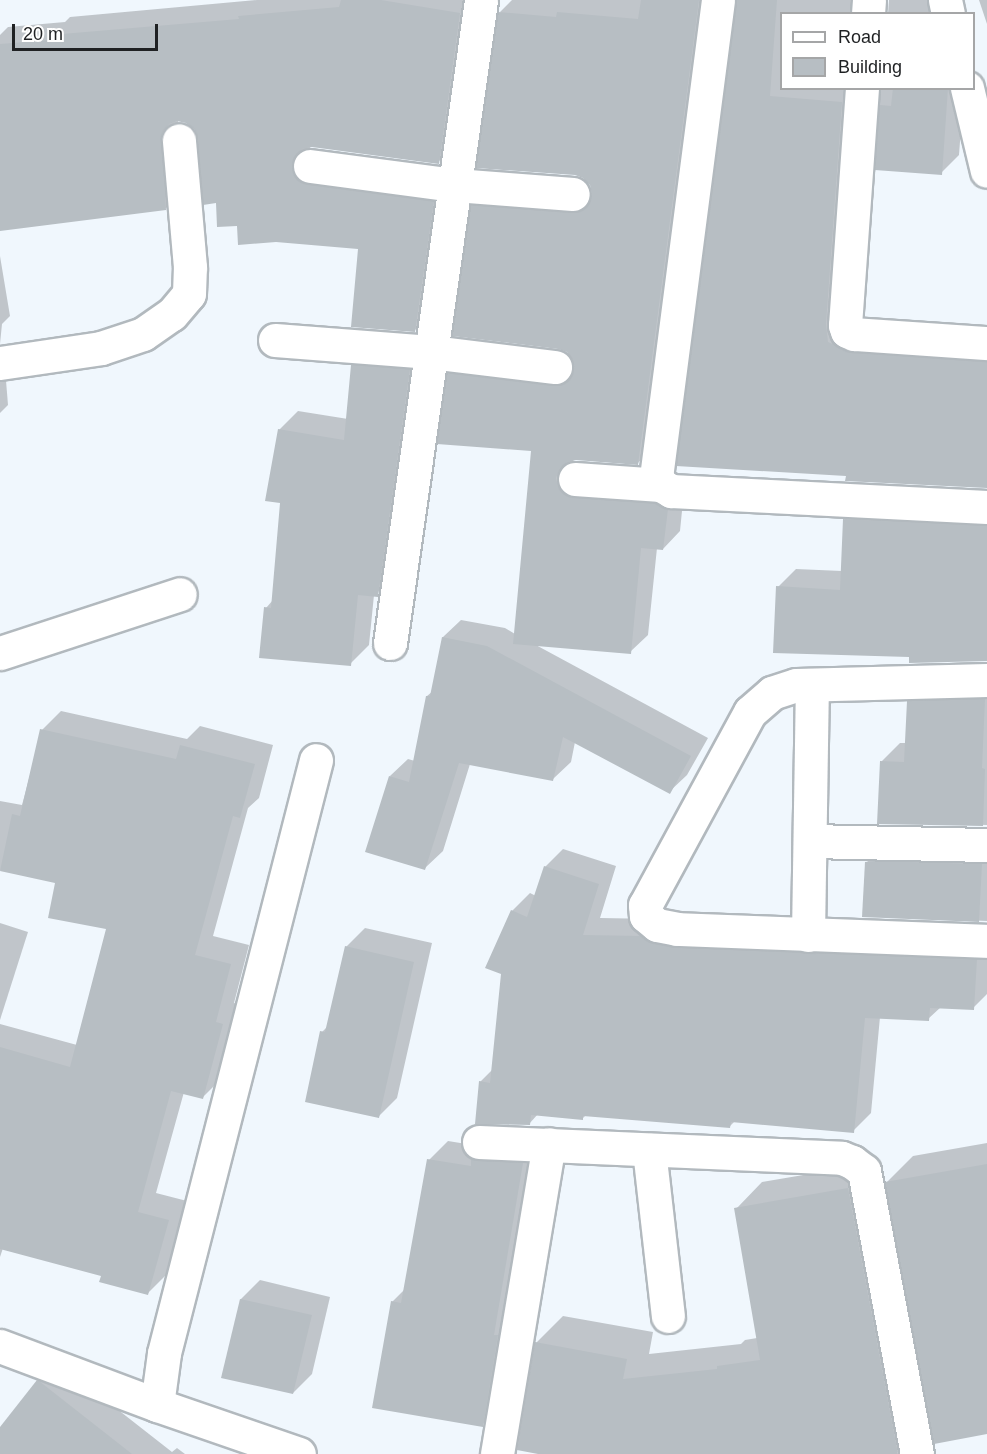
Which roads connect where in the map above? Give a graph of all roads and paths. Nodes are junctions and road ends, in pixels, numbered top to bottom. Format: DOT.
graph roads {
  1 [pos="481,0"];
  2 [pos="718,0"];
  3 [pos="862,90"];
  4 [pos="967,90"];
  5 [pos="178,140"];
  6 [pos="310,166"];
  7 [pos="987,171"];
  8 [pos="455,185"];
  9 [pos="573,194"];
  10 [pos="275,340"];
  11 [pos="987,343"];
  12 [pos="431,352"];
  13 [pos="0,363"];
  14 [pos="555,367"];
  15 [pos="575,479"];
  16 [pos="661,485"];
  17 [pos="987,507"];
  18 [pos="180,594"];
  19 [pos="390,643"];
  20 [pos="0,653"];
  21 [pos="987,680"];
  22 [pos="812,685"];
  23 [pos="316,760"];
  24 [pos="810,841"];
  25 [pos="987,844"];
  26 [pos="808,934"];
  27 [pos="987,940"];
  28 [pos="479,1142"];
  29 [pos="549,1144"];
  30 [pos="649,1150"];
  31 [pos="668,1316"];
  32 [pos="0,1346"];
  33 [pos="157,1405"];
  34 [pos="299,1454"];
  35 [pos="496,1454"];
  36 [pos="917,1454"];
  1 -- 8 [label="street"];
  2 -- 16 [label="street"];
  3 -- 11 [label="street"];
  4 -- 7 [label="street"];
  5 -- 13 [label="street"];
  6 -- 8 [label="street"];
  8 -- 9 [label="street"];
  8 -- 12 [label="street"];
  10 -- 12 [label="street"];
  12 -- 14 [label="street"];
  12 -- 19 [label="street"];
  15 -- 16 [label="street"];
  16 -- 17 [label="street"];
  18 -- 20 [label="street"];
  21 -- 22 [label="street"];
  22 -- 24 [label="street"];
  22 -- 26 [label="street"];
  23 -- 33 [label="street"];
  24 -- 25 [label="street"];
  24 -- 26 [label="street"];
  26 -- 27 [label="street"];
  28 -- 29 [label="street"];
  29 -- 30 [label="street"];
  29 -- 35 [label="street"];
  30 -- 31 [label="street"];
  30 -- 36 [label="street"];
  32 -- 33 [label="street"];
  33 -- 34 [label="street"];
}
